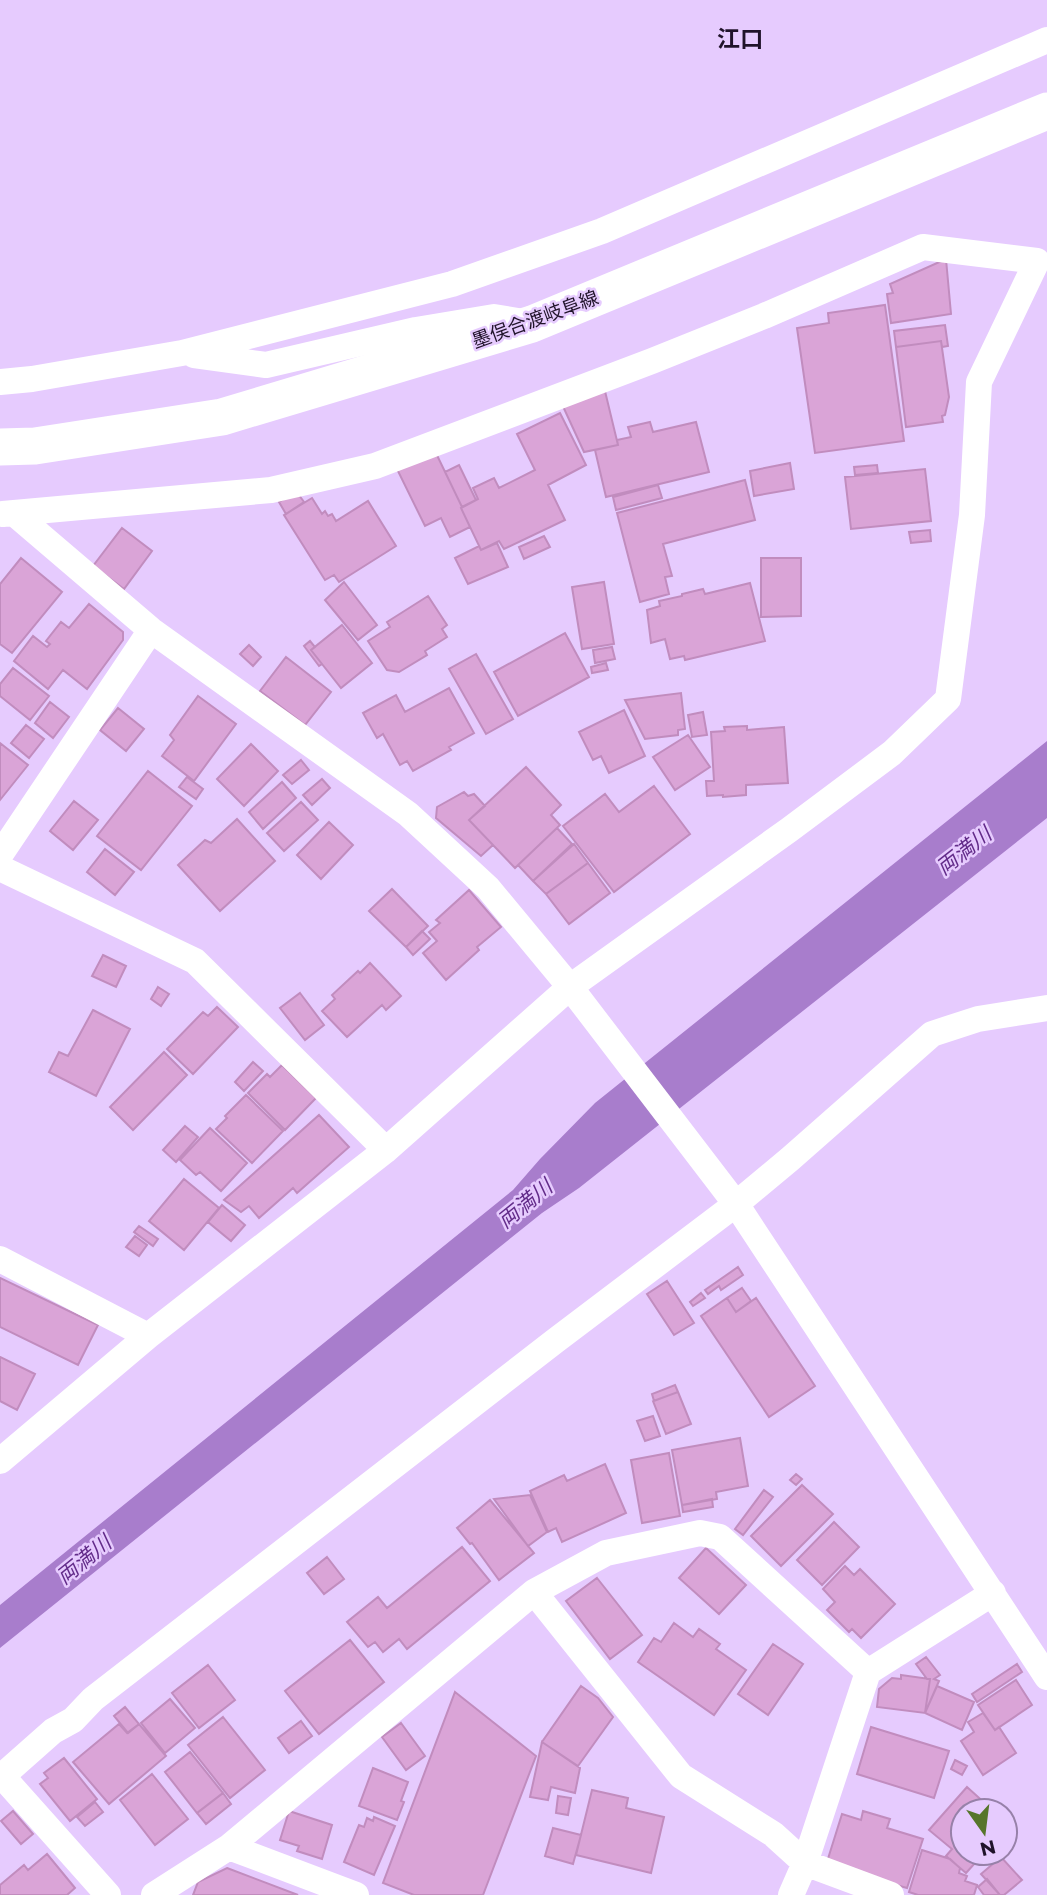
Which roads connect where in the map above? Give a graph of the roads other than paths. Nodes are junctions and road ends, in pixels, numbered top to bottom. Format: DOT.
graph roads {
  1 [pos="1047,40"];
  2 [pos="1047,111"];
  3 [pos="1042,255"];
  4 [pos="532,324"];
  5 [pos="182,353"];
  6 [pos="0,382"];
  7 [pos="0,447"];
  8 [pos="7,514"];
  9 [pos="151,630"];
  10 [pos="0,855"];
  11 [pos="0,867"];
  12 [pos="577,995"];
  13 [pos="1047,1008"];
  14 [pos="386,1150"];
  15 [pos="730,1196"];
  16 [pos="0,1259"];
  17 [pos="148,1336"];
  18 [pos="0,1461"];
  19 [pos="534,1592"];
  20 [pos="993,1593"];
  21 [pos="868,1672"];
  22 [pos="1047,1677"];
  23 [pos="1,1777"];
  24 [pos="229,1847"];
  25 [pos="805,1863"];
  26 [pos="108,1895"];
  27 [pos="154,1895"];
  28 [pos="356,1895"];
  29 [pos="791,1895"];
  30 [pos="891,1895"];
  1 -- 5 [label="street"];
  2 -- 4 [label="main road, 墨俣合渡岐阜線"];
  3 -- 8 [label="street"];
  3 -- 12 [label="street"];
  4 -- 5 [label="street"];
  4 -- 7 [label="main road, 墨俣合渡岐阜線"];
  5 -- 6 [label="street"];
  8 -- 9 [label="street"];
  9 -- 10 [label="street"];
  9 -- 12 [label="street"];
  11 -- 14 [label="street"];
  12 -- 14 [label="street"];
  12 -- 15 [label="street"];
  13 -- 15 [label="street"];
  14 -- 17 [label="street"];
  15 -- 20 [label="street"];
  15 -- 23 [label="street"];
  16 -- 17 [label="street"];
  17 -- 18 [label="street"];
  19 -- 21 [label="street"];
  19 -- 24 [label="street"];
  19 -- 25 [label="street"];
  20 -- 21 [label="street"];
  20 -- 22 [label="street"];
  21 -- 25 [label="street"];
  23 -- 26 [label="street"];
  24 -- 27 [label="street"];
  24 -- 28 [label="street"];
  25 -- 29 [label="street"];
  25 -- 30 [label="street"];
}
